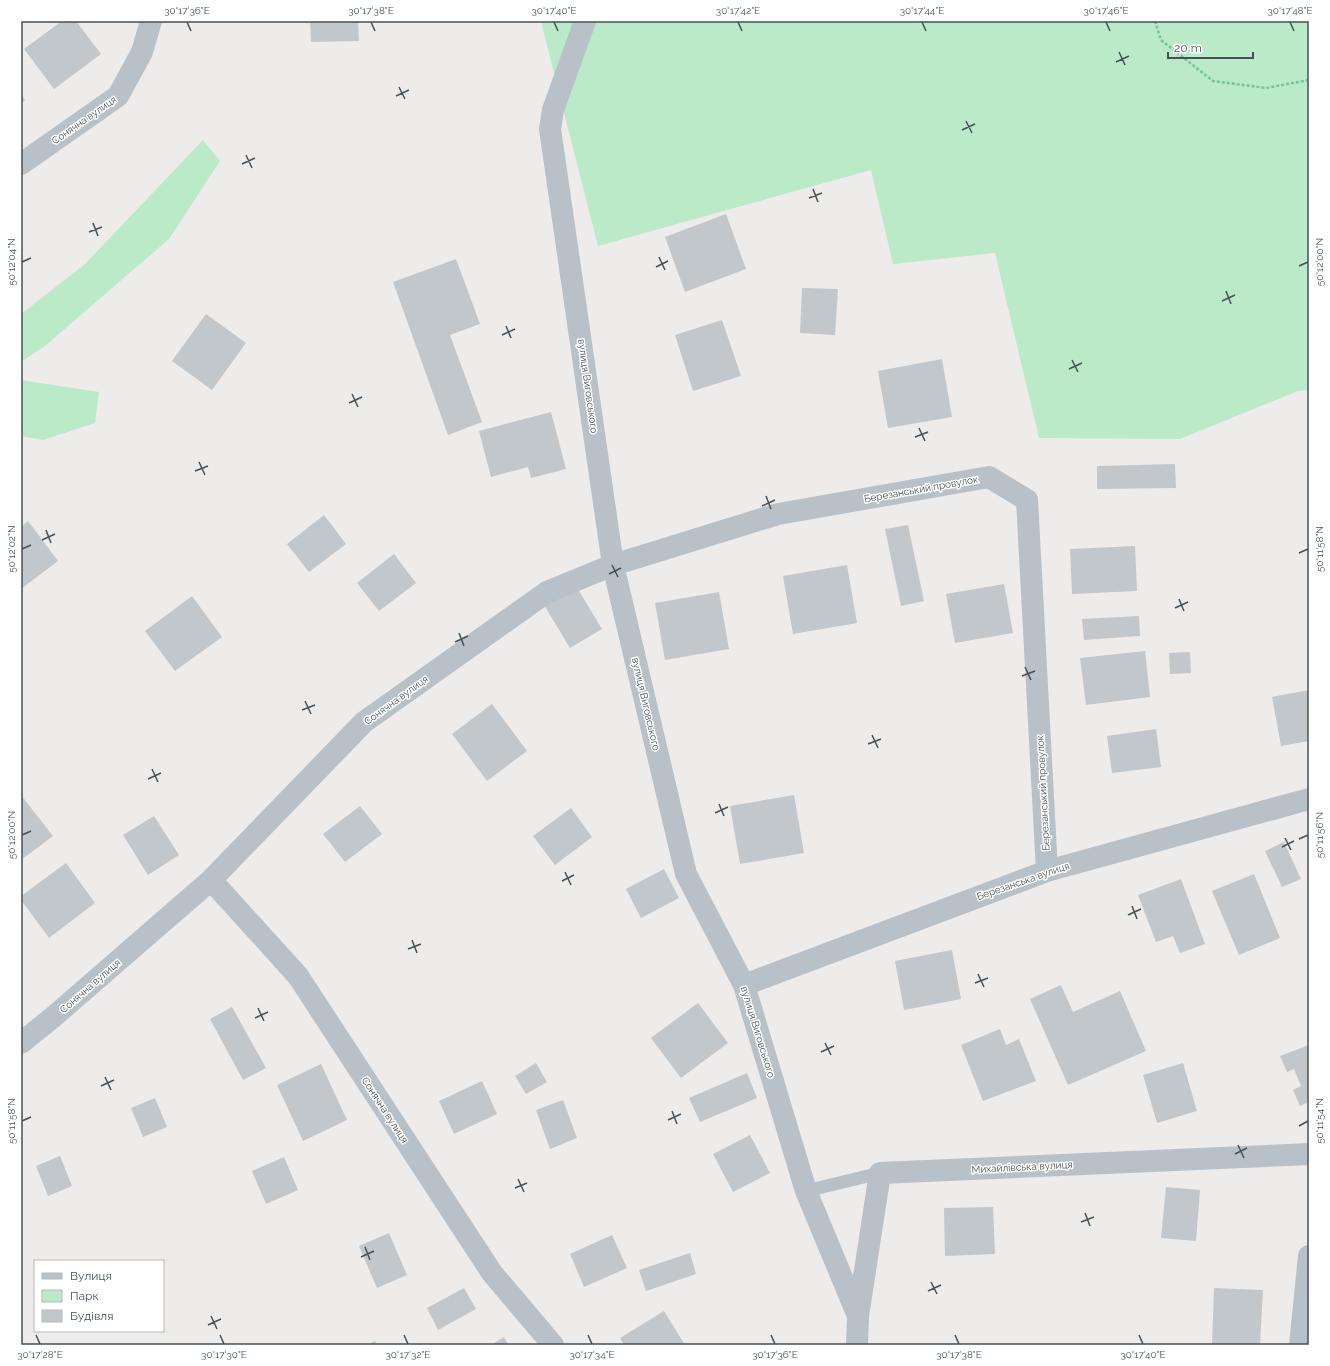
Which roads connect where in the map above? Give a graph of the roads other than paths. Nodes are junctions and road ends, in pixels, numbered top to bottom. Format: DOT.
graph roads {
  1 [pos="151,21"];
  2 [pos="581,30"];
  3 [pos="21,164"];
  4 [pos="613,565"];
  5 [pos="1309,799"];
  6 [pos="1047,871"];
  7 [pos="211,880"];
  8 [pos="744,985"];
  9 [pos="21,1042"];
  10 [pos="1309,1154"];
  11 [pos="880,1173"];
  12 [pos="806,1191"];
  13 [pos="1309,1256"];
  14 [pos="858,1316"];
  15 [pos="553,1345"];
  16 [pos="857,1345"];
  17 [pos="1300,1345"];
  1 -- 3 [label="street, Сонячна вулиця"];
  2 -- 4 [label="street, вулиця Виговського"];
  4 -- 6 [label="street, Березанський провулок"];
  4 -- 7 [label="street, Сонячна вулиця"];
  4 -- 8 [label="street, вулиця Виговського"];
  5 -- 6 [label="street, Березанська вулиця"];
  6 -- 8 [label="street, Березанська вулиця"];
  7 -- 9 [label="street, Сонячна вулиця"];
  7 -- 15 [label="street, Сонячна вулиця"];
  8 -- 12 [label="street, вулиця Виговського"];
  10 -- 11 [label="street, Михайлівська вулиця"];
  11 -- 12 [label="lane"];
  11 -- 14 [label="street"];
  12 -- 14 [label="street, вулиця Виговського"];
  13 -- 17 [label="street"];
  14 -- 16 [label="street, вулиця Виговського"];
}
